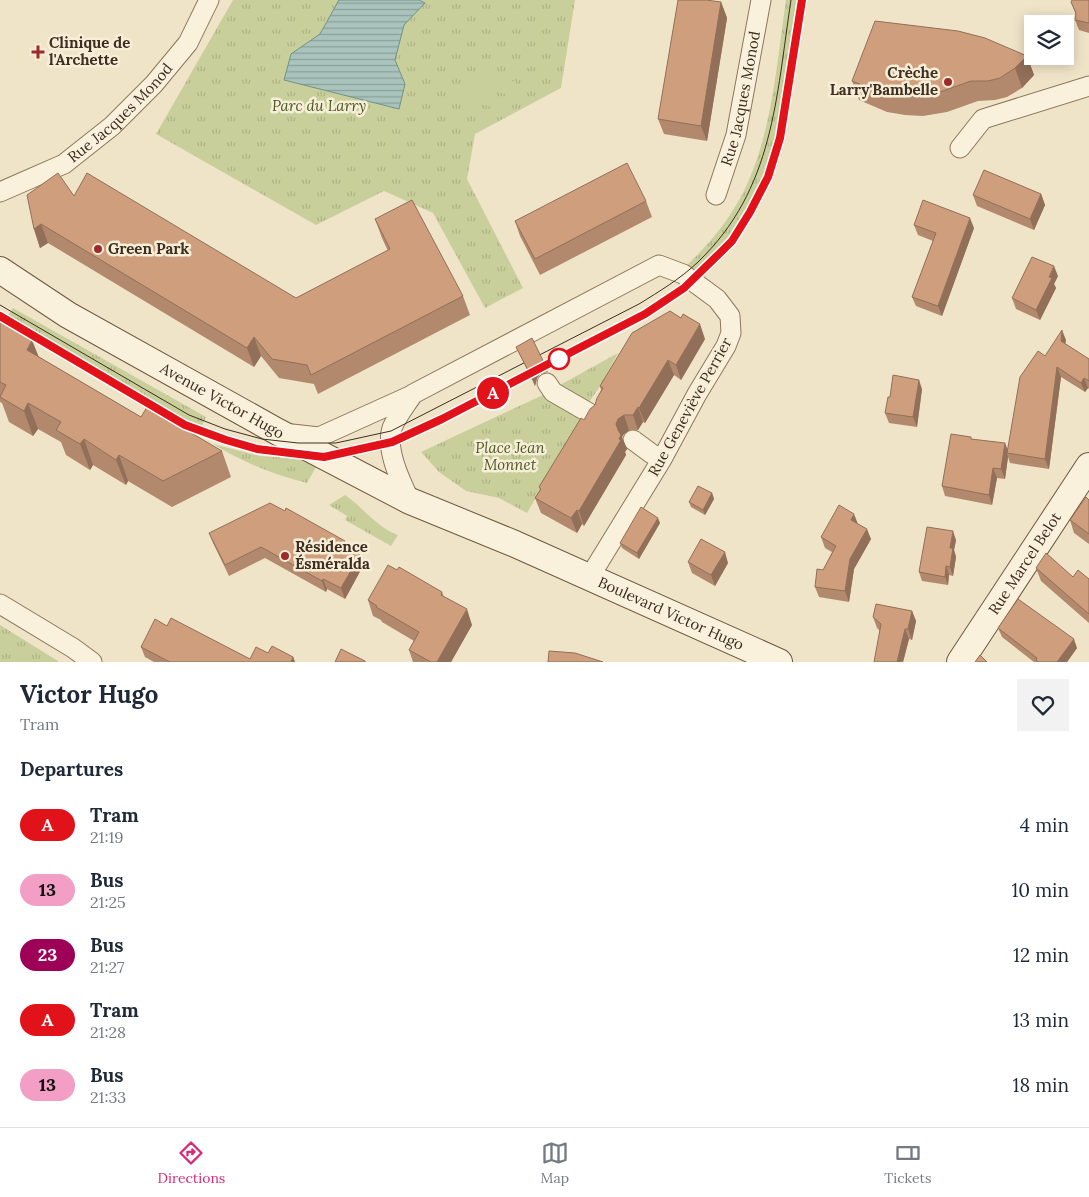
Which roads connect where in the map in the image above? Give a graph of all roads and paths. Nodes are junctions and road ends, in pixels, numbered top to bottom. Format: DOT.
graph roads {
  1 [pos="209,0"];
  2 [pos="761,0"];
  3 [pos="1089,86"];
  4 [pos="960,148"];
  5 [pos="0,192"];
  6 [pos="716,195"];
  7 [pos="0,270"];
  8 [pos="547,383"];
  9 [pos="413,394"];
  10 [pos="590,414"];
  11 [pos="278,432"];
  12 [pos="633,440"];
  13 [pos="652,454"];
  14 [pos="1089,466"];
  15 [pos="410,501"];
  16 [pos="589,578"];
  17 [pos="0,604"];
  18 [pos="92,662"];
  19 [pos="779,662"];
  20 [pos="960,662"];
  1 -- 5 [label="street, Rue Jacques Monod"];
  2 -- 6 [label="street, Rue Jacques Monod"];
  3 -- 4 [label="street"];
  7 -- 11 [label="main road, Avenue Victor Hugo"];
  8 -- 10 [label="street"];
  9 -- 11 [label="street, Rue Geneviève Perrier"];
  9 -- 15 [label="street, Rue Geneviève Perrier"];
  9 -- 16 [label="street, Rue Geneviève Perrier"];
  11 -- 15 [label="main road, Avenue Victor Hugo"];
  12 -- 13 [label="street"];
  14 -- 20 [label="main road, Rue Marcel Belot"];
  15 -- 16 [label="main road, Avenue Victor Hugo"];
  16 -- 19 [label="main road, Boulevard Victor Hugo"];
  17 -- 18 [label="street"];
}
